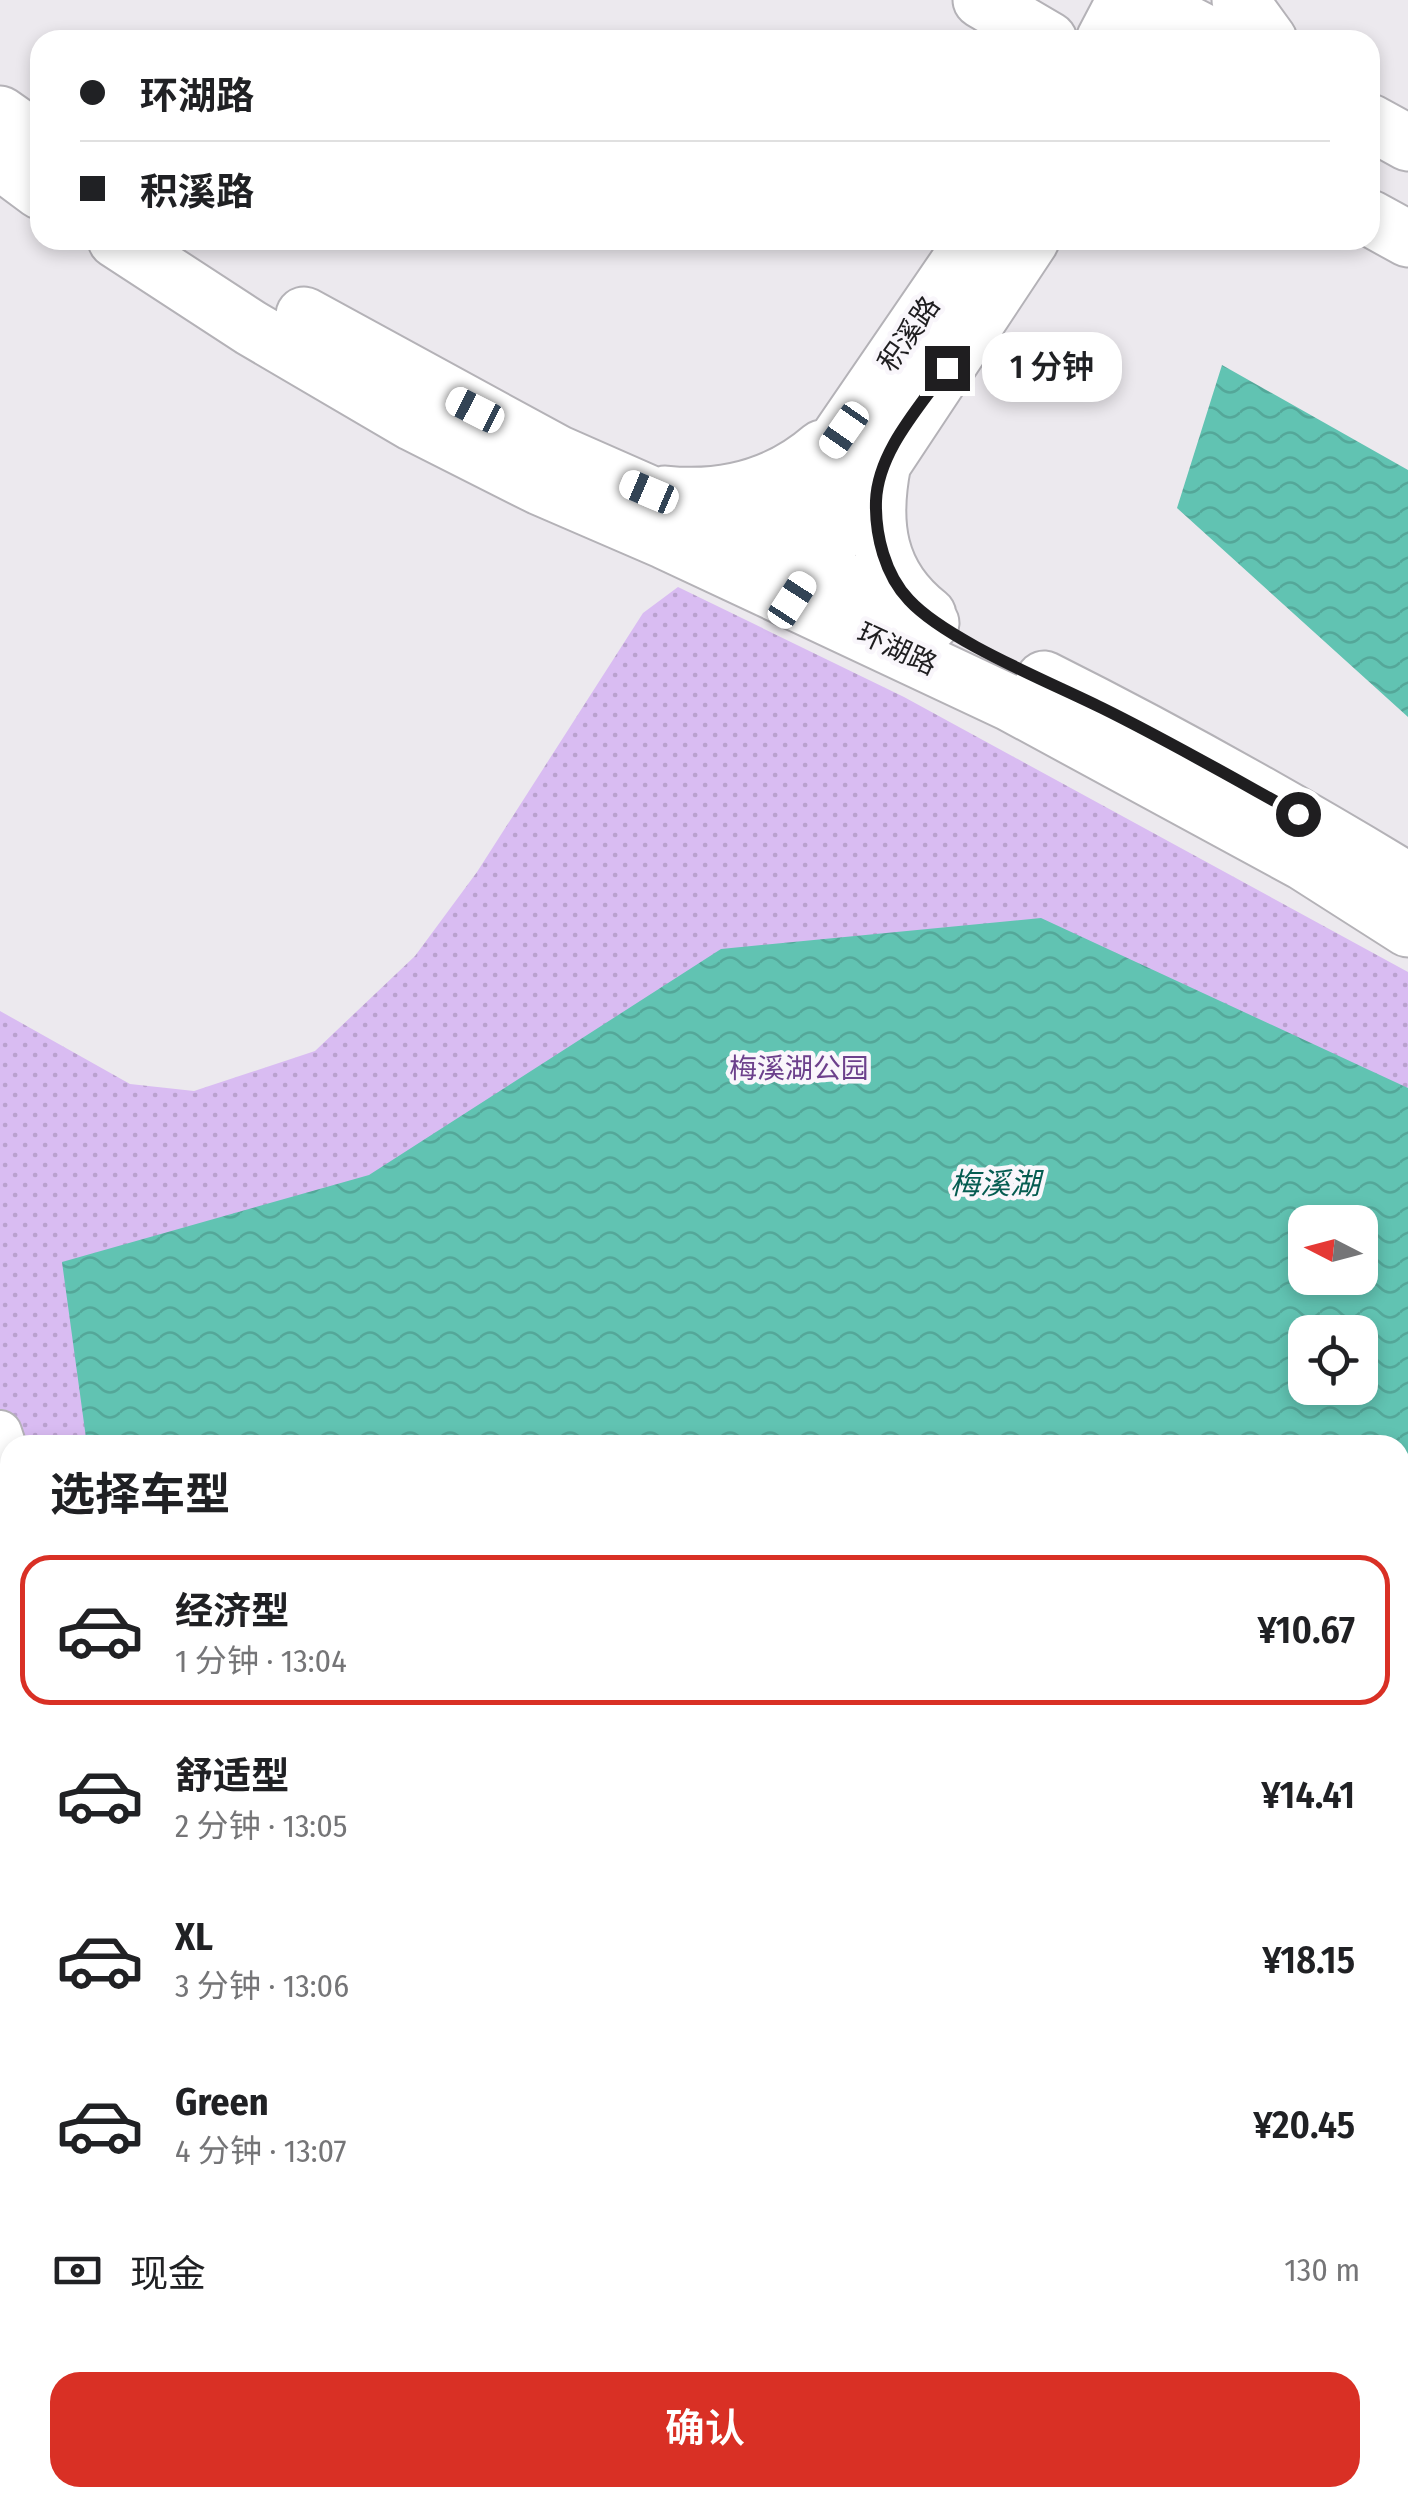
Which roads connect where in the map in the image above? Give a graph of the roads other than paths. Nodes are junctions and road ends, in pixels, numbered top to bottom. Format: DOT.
graph roads {
  1 [pos="968,0"];
  2 [pos="982,0"];
  3 [pos="1240,0"];
  4 [pos="1150,10"];
  5 [pos="996,30"];
  6 [pos="1032,30"];
  7 [pos="1119,30"];
  8 [pos="1196,30"];
  9 [pos="1261,30"];
  10 [pos="0,114"];
  11 [pos="1380,128"];
  12 [pos="30,135"];
  13 [pos="1408,143"];
  14 [pos="0,161"];
  15 [pos="30,183"];
  16 [pos="1380,224"];
  17 [pos="1408,239"];
  18 [pos="131,250"];
  19 [pos="199,250"];
  20 [pos="969,250"];
  21 [pos="1023,250"];
  22 [pos="863,446"];
  23 [pos="649,492"];
  24 [pos="754,561"];
  25 [pos="803,583"];
  26 [pos="950,632"];
  27 [pos="1408,882"];
  28 [pos="1408,929"];
  1 -- 5 [label="main road"];
  2 -- 6 [label="main road"];
  3 -- 9 [label="main road"];
  4 -- 7 [label="main road"];
  4 -- 8 [label="main road"];
  10 -- 12 [label="main road"];
  11 -- 13 [label="main road"];
  14 -- 15 [label="main road"];
  16 -- 17 [label="main road"];
  18 -- 24 [label="main road, 环湖路"];
  19 -- 23 [label="main road, 环湖路"];
  20 -- 22 [label="main road, 积溪路"];
  21 -- 22 [label="main road, 积溪路"];
  22 -- 23 [label="main road"];
  22 -- 24 [label="main road, 积溪路"];
  22 -- 25 [label="main road, 积溪路"];
  22 -- 26 [label="main road"];
  23 -- 24 [label="main road, 环湖路"];
  24 -- 25 [label="main road, 环湖路"];
  25 -- 26 [label="main road, 环湖路"];
  25 -- 28 [label="main road, 环湖路"];
  26 -- 27 [label="main road, 环湖路"];
}
